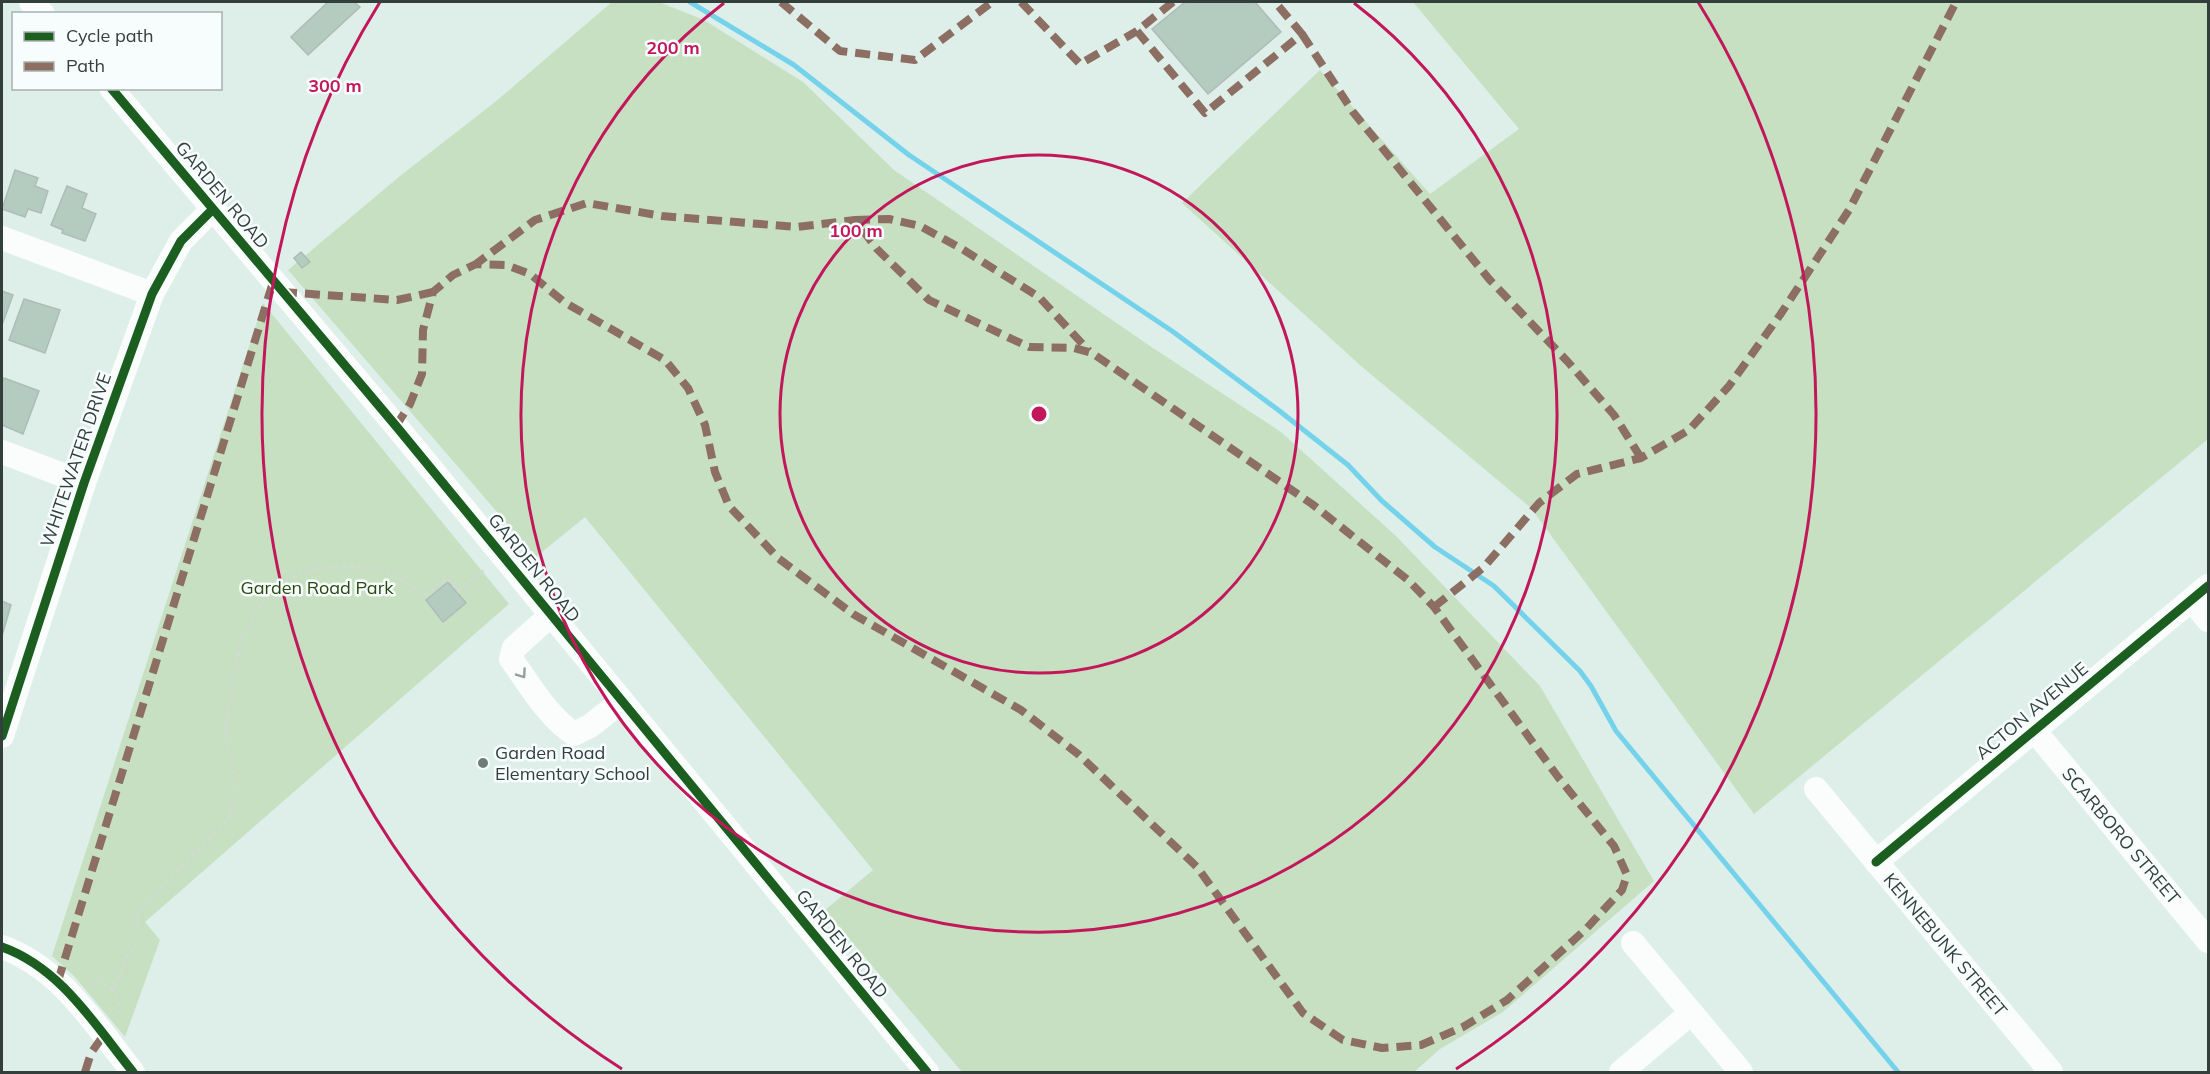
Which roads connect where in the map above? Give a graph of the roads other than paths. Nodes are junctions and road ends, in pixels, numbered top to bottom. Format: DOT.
graph roads {
  1 [pos="113,90"];
  2 [pos="212,210"];
  3 [pos="2,238"];
  4 [pos="152,294"];
  5 [pos="2,452"];
  6 [pos="84,483"];
  7 [pos="2200,593"];
  8 [pos="551,615"];
  9 [pos="2208,620"];
  10 [pos="10,680"];
  11 [pos="621,701"];
  12 [pos="2034,730"];
  13 [pos="2,736"];
  14 [pos="1816,789"];
  15 [pos="1876,862"];
  16 [pos="2208,941"];
  17 [pos="1633,943"];
  18 [pos="2,947"];
  19 [pos="1691,1013"];
  20 [pos="133,1072"];
  21 [pos="927,1072"];
  22 [pos="1621,1072"];
  23 [pos="1741,1072"];
  24 [pos="2051,1072"];
  1 -- 2 [label="street, GARDEN ROAD"];
  2 -- 4 [label="street, WHITEWATER DRIVE"];
  2 -- 8 [label="street, GARDEN ROAD"];
  3 -- 4 [label="street"];
  4 -- 6 [label="street, WHITEWATER DRIVE"];
  5 -- 6 [label="street"];
  6 -- 10 [label="street, WHITEWATER DRIVE"];
  7 -- 9 [label="street"];
  7 -- 12 [label="street, ACTON AVENUE"];
  8 -- 11 [label="street, GARDEN ROAD"];
  8 -- 11 [label="street, one-way"];
  10 -- 13 [label="street, WHITEWATER DRIVE"];
  11 -- 21 [label="street, GARDEN ROAD"];
  12 -- 15 [label="street, ACTON AVENUE"];
  12 -- 16 [label="street, SCARBORO STREET"];
  14 -- 15 [label="street, KENNEBUNK STREET"];
  15 -- 24 [label="street, KENNEBUNK STREET"];
  17 -- 19 [label="street"];
  18 -- 20 [label="street"];
  19 -- 22 [label="street"];
  19 -- 23 [label="street"];
}
